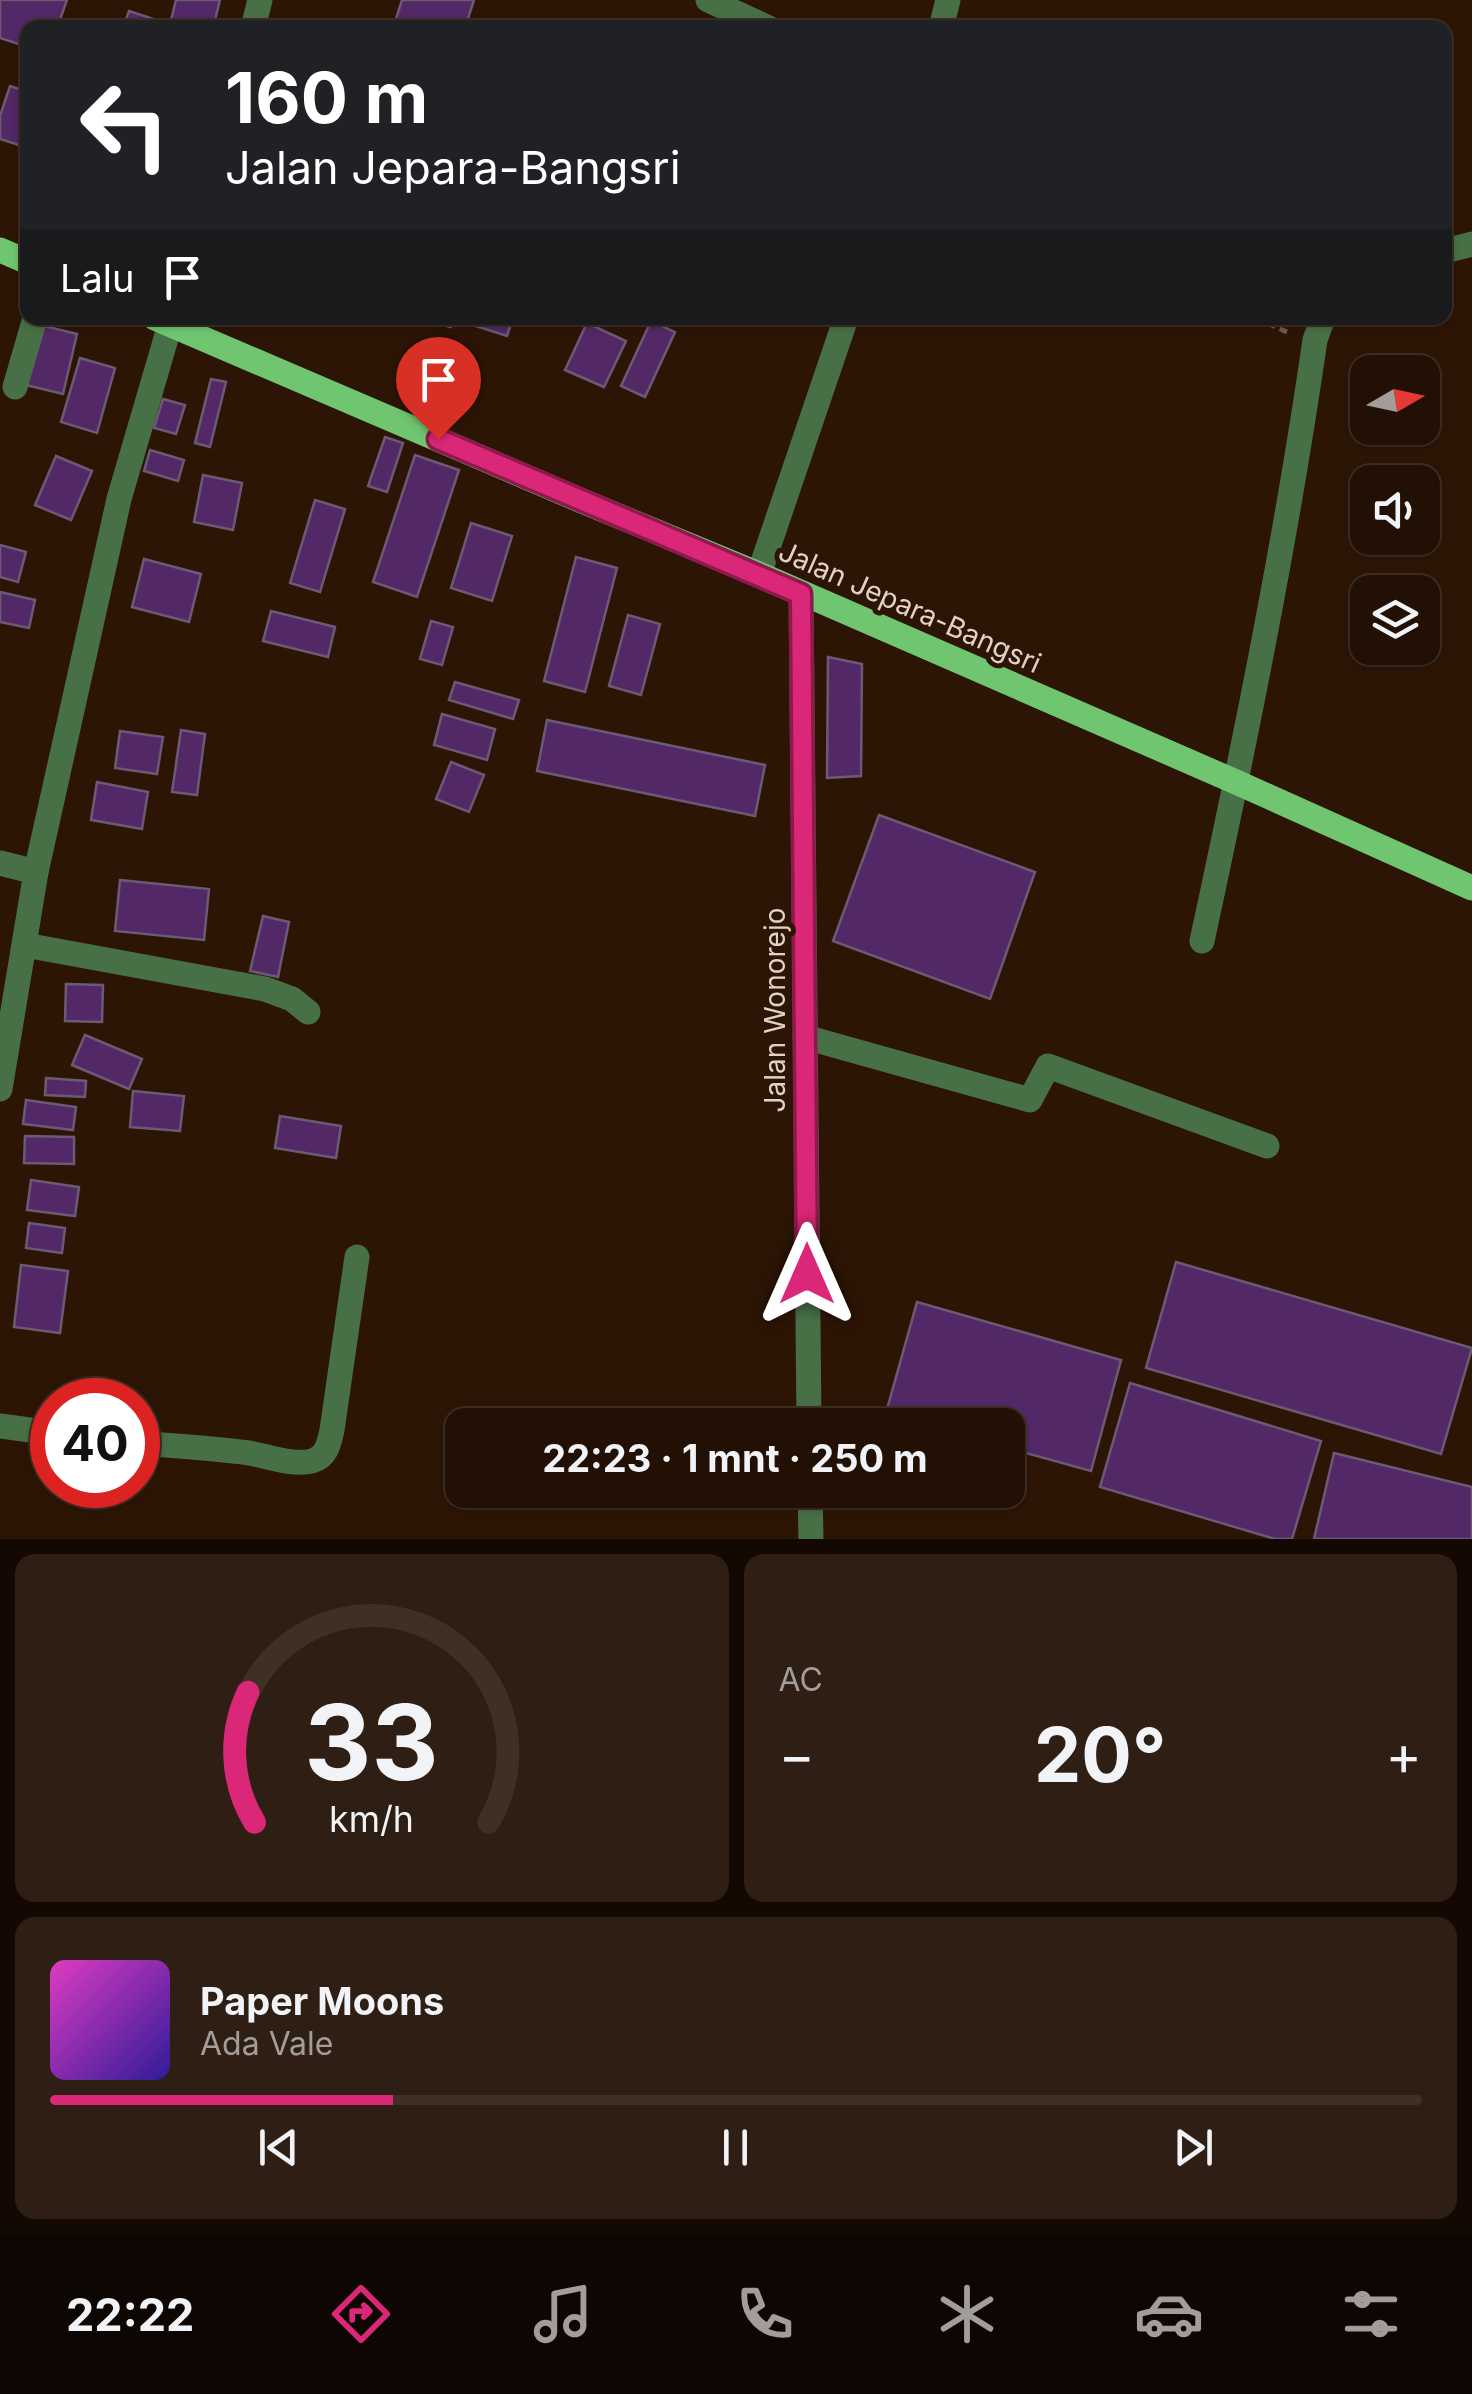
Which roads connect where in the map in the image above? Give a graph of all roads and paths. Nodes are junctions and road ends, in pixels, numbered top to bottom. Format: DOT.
graph roads {
  1 [pos="708,0"];
  2 [pos="752,20"];
  3 [pos="33,325"];
  4 [pos="165,325"];
  5 [pos="177,325"];
  6 [pos="844,325"];
  7 [pos="1271,325"];
  8 [pos="1321,325"];
  9 [pos="1315,345"];
  10 [pos="15,387"];
  11 [pos="759,574"];
  12 [pos="801,594"];
  13 [pos="1236,782"];
  14 [pos="0,863"];
  15 [pos="36,872"];
  16 [pos="1472,888"];
  17 [pos="1202,941"];
  18 [pos="25,945"];
  19 [pos="308,1012"];
  20 [pos="805,1037"];
  21 [pos="0,1089"];
  22 [pos="1268,1146"];
  23 [pos="358,1257"];
  24 [pos="809,1408"];
  25 [pos="0,1426"];
  26 [pos="30,1431"];
  27 [pos="160,1445"];
  28 [pos="810,1508"];
  29 [pos="811,1539"];
  1 -- 2 [label="street"];
  3 -- 10 [label="street"];
  4 -- 15 [label="street"];
  5 -- 11 [label="main road, Jalan Jepara-Bangsri"];
  6 -- 11 [label="street"];
  7 -- 9 [label="path"];
  8 -- 9 [label="street"];
  9 -- 13 [label="street"];
  11 -- 12 [label="main road, Jalan Jepara-Bangsri"];
  12 -- 13 [label="main road, Jalan Jepara-Bangsri"];
  12 -- 20 [label="street, Jalan Wonorejo"];
  13 -- 16 [label="main road, Jalan Jepara-Bangsri"];
  13 -- 17 [label="street"];
  14 -- 15 [label="street"];
  15 -- 18 [label="street"];
  18 -- 19 [label="street"];
  18 -- 21 [label="street"];
  20 -- 22 [label="street"];
  20 -- 24 [label="street, Jalan Wonorejo"];
  23 -- 27 [label="street"];
  25 -- 26 [label="street"];
  28 -- 29 [label="street"];
}
